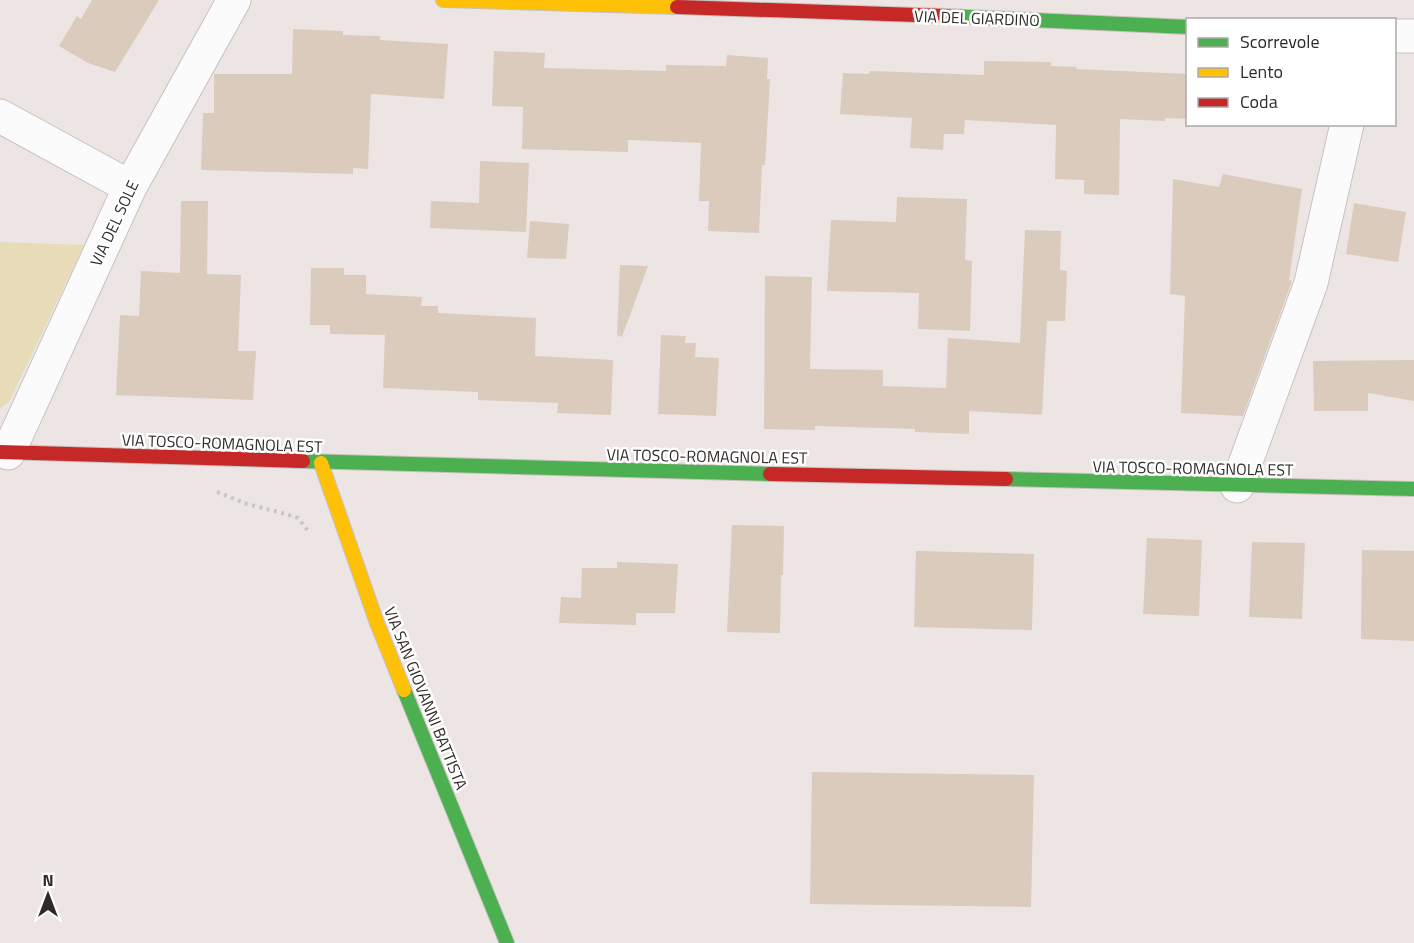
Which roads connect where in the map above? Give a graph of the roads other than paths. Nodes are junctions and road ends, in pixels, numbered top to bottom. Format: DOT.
graph roads {
  1 [pos="234,0"];
  2 [pos="443,0"];
  3 [pos="1186,27"];
  4 [pos="1396,36"];
  5 [pos="1414,36"];
  6 [pos="0,116"];
  7 [pos="1347,126"];
  8 [pos="130,187"];
  9 [pos="4,453"];
  10 [pos="321,463"];
  11 [pos="1237,486"];
  12 [pos="1414,489"];
  13 [pos="507,943"];
  1 -- 8 [label="street, VIA DEL SOLE"];
  2 -- 3 [label="main road, VIA DEL GIARDINO"];
  4 -- 5 [label="street"];
  6 -- 8 [label="street"];
  7 -- 11 [label="street"];
  8 -- 9 [label="street, VIA DEL SOLE"];
  9 -- 10 [label="main road, VIA TOSCO-ROMAGNOLA EST"];
  10 -- 11 [label="main road, VIA TOSCO-ROMAGNOLA EST"];
  10 -- 13 [label="main road, VIA SAN GIOVANNI BATTISTA"];
  11 -- 12 [label="main road, VIA TOSCO-ROMAGNOLA EST"];
}
